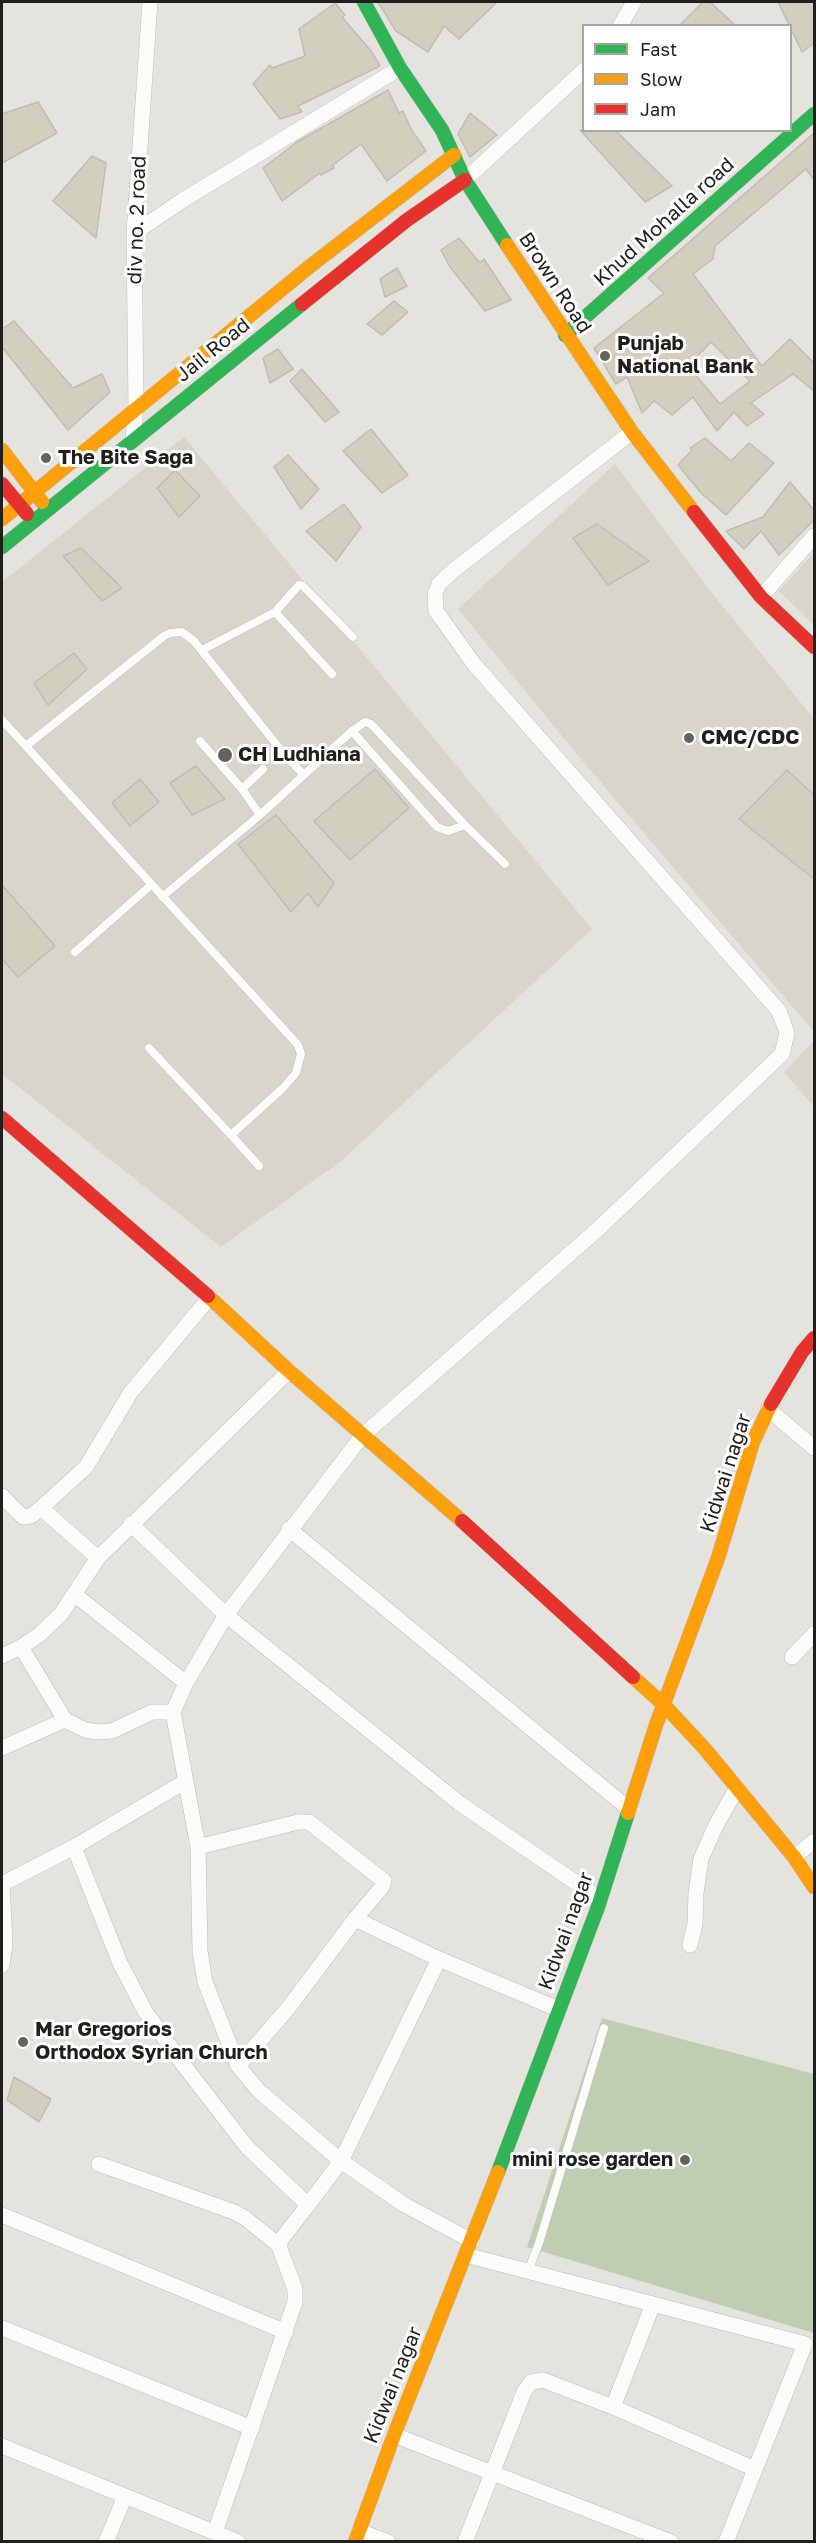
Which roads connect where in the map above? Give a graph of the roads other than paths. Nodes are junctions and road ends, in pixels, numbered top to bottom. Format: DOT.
graph roads {
  1 [pos="150,2"];
  2 [pos="364,2"];
  3 [pos="634,2"];
  4 [pos="621,24"];
  5 [pos="400,69"];
  6 [pos="582,72"];
  7 [pos="814,114"];
  8 [pos="453,155"];
  9 [pos="465,180"];
  10 [pos="134,233"];
  11 [pos="566,335"];
  12 [pos="136,407"];
  13 [pos="632,432"];
  14 [pos="133,439"];
  15 [pos="2,450"];
  16 [pos="2,484"];
  17 [pos="34,492"];
  18 [pos="19,505"];
  19 [pos="48,509"];
  20 [pos="2,519"];
  21 [pos="33,521"];
  22 [pos="814,536"];
  23 [pos="2,547"];
  24 [pos="761,597"];
  25 [pos="274,612"];
  26 [pos="353,637"];
  27 [pos="814,647"];
  28 [pos="202,650"];
  29 [pos="332,674"];
  30 [pos="2,720"];
  31 [pos="352,731"];
  32 [pos="200,741"];
  33 [pos="26,746"];
  34 [pos="263,770"];
  35 [pos="304,775"];
  36 [pos="242,789"];
  37 [pos="260,815"];
  38 [pos="465,825"];
  39 [pos="504,864"];
  40 [pos="151,885"];
  41 [pos="162,897"];
  42 [pos="75,952"];
  43 [pos="149,1048"];
  44 [pos="2,1118"];
  45 [pos="231,1135"];
  46 [pos="259,1166"];
  47 [pos="210,1298"];
  48 [pos="814,1338"];
  49 [pos="289,1371"];
  50 [pos="768,1409"];
  51 [pos="362,1436"];
  52 [pos="814,1448"];
  53 [pos="2,1496"];
  54 [pos="41,1508"];
  55 [pos="131,1524"];
  56 [pos="289,1529"];
  57 [pos="98,1558"];
  58 [pos="74,1594"];
  59 [pos="226,1615"];
  60 [pos="814,1634"];
  61 [pos="21,1647"];
  62 [pos="2,1656"];
  63 [pos="792,1657"];
  64 [pos="186,1683"];
  65 [pos="664,1706"];
  66 [pos="173,1712"];
  67 [pos="65,1720"];
  68 [pos="2,1748"];
  69 [pos="186,1781"];
  70 [pos="737,1788"];
  71 [pos="629,1809"];
  72 [pos="814,1841"];
  73 [pos="75,1847"];
  74 [pos="198,1848"];
  75 [pos="794,1857"];
  76 [pos="2,1884"];
  77 [pos="814,1887"];
  78 [pos="600,1899"];
  79 [pos="355,1919"];
  80 [pos="690,1945"];
  81 [pos="439,1959"];
  82 [pos="2,1965"];
  83 [pos="558,2009"];
  84 [pos="604,2028"];
  85 [pos="238,2066"];
  86 [pos="341,2161"];
  87 [pos="99,2164"];
  88 [pos="308,2205"];
  89 [pos="2,2215"];
  90 [pos="280,2246"];
  91 [pos="469,2248"];
  92 [pos="528,2271"];
  93 [pos="653,2304"];
  94 [pos="2,2328"];
  95 [pos="286,2332"];
  96 [pos="810,2345"];
  97 [pos="613,2407"];
  98 [pos="252,2428"];
  99 [pos="394,2435"];
  100 [pos="2,2446"];
  101 [pos="755,2469"];
  102 [pos="492,2472"];
  103 [pos="125,2496"];
  104 [pos="215,2532"];
  105 [pos="357,2536"];
  106 [pos="106,2541"];
  107 [pos="238,2541"];
  108 [pos="388,2541"];
  109 [pos="465,2541"];
  110 [pos="671,2541"];
  111 [pos="726,2541"];
  1 -- 10 [label="street, div no. 2 road"];
  2 -- 5 [label="street, Brown Road"];
  3 -- 4 [label="street"];
  5 -- 8 [label="street, Brown Road"];
  5 -- 10 [label="street"];
  6 -- 9 [label="street"];
  7 -- 11 [label="street, Khud Mohalla road"];
  8 -- 9 [label="street, Brown Road"];
  8 -- 12 [label="street"];
  9 -- 11 [label="street, Brown Road"];
  9 -- 14 [label="street, Jail Road"];
  10 -- 12 [label="street, div no. 2 road"];
  11 -- 13 [label="street, Brown Road"];
  12 -- 14 [label="street, div no. 2 road"];
  12 -- 17 [label="street"];
  13 -- 24 [label="street, Brown Road"];
  13 -- 51 [label="street"];
  14 -- 19 [label="street, Jail Road"];
  15 -- 17 [label="street"];
  16 -- 18 [label="street"];
  17 -- 18 [label="street"];
  17 -- 19 [label="street"];
  18 -- 20 [label="street"];
  18 -- 21 [label="street"];
  19 -- 21 [label="street, Jail Road"];
  21 -- 23 [label="street, Jail Road"];
  22 -- 24 [label="street"];
  24 -- 27 [label="street, Brown Road"];
  25 -- 26 [label="lane"];
  25 -- 28 [label="lane"];
  25 -- 29 [label="lane"];
  28 -- 33 [label="lane"];
  28 -- 35 [label="lane"];
  30 -- 33 [label="lane"];
  31 -- 35 [label="lane"];
  31 -- 38 [label="lane"];
  31 -- 38 [label="lane"];
  32 -- 36 [label="lane"];
  33 -- 40 [label="lane"];
  34 -- 36 [label="lane"];
  35 -- 37 [label="lane"];
  36 -- 37 [label="lane"];
  37 -- 41 [label="lane"];
  38 -- 39 [label="lane"];
  40 -- 41 [label="lane"];
  40 -- 42 [label="lane"];
  41 -- 45 [label="lane"];
  43 -- 45 [label="lane"];
  44 -- 47 [label="street"];
  45 -- 46 [label="lane"];
  47 -- 49 [label="street"];
  47 -- 54 [label="street"];
  48 -- 50 [label="street, Kidwai nagar"];
  49 -- 51 [label="street"];
  49 -- 55 [label="street"];
  50 -- 52 [label="street"];
  50 -- 65 [label="street, Kidwai nagar"];
  51 -- 56 [label="street"];
  51 -- 65 [label="street"];
  53 -- 54 [label="street"];
  54 -- 57 [label="street"];
  55 -- 57 [label="street"];
  55 -- 59 [label="street"];
  56 -- 59 [label="street"];
  56 -- 71 [label="street"];
  57 -- 58 [label="street"];
  58 -- 61 [label="street"];
  58 -- 64 [label="street"];
  59 -- 64 [label="street"];
  59 -- 78 [label="street"];
  60 -- 63 [label="street"];
  61 -- 62 [label="street"];
  61 -- 67 [label="street"];
  64 -- 66 [label="street"];
  65 -- 70 [label="street"];
  65 -- 71 [label="street, Kidwai nagar"];
  66 -- 67 [label="street"];
  66 -- 69 [label="street"];
  67 -- 68 [label="street"];
  69 -- 73 [label="street"];
  69 -- 74 [label="street"];
  70 -- 75 [label="street"];
  70 -- 80 [label="street"];
  71 -- 78 [label="street, Kidwai nagar"];
  72 -- 75 [label="street"];
  73 -- 76 [label="street"];
  73 -- 88 [label="street"];
  74 -- 79 [label="street"];
  74 -- 85 [label="street"];
  75 -- 77 [label="street"];
  76 -- 82 [label="street"];
  78 -- 83 [label="street, Kidwai nagar"];
  79 -- 81 [label="street"];
  79 -- 85 [label="street"];
  81 -- 83 [label="street"];
  81 -- 86 [label="street"];
  83 -- 91 [label="street, Kidwai nagar"];
  84 -- 92 [label="lane"];
  85 -- 86 [label="street"];
  86 -- 88 [label="street"];
  86 -- 91 [label="street"];
  87 -- 90 [label="street"];
  88 -- 90 [label="street"];
  89 -- 95 [label="street"];
  90 -- 95 [label="street"];
  91 -- 92 [label="street"];
  91 -- 99 [label="street, Kidwai nagar"];
  92 -- 93 [label="street"];
  93 -- 96 [label="street"];
  93 -- 97 [label="street"];
  94 -- 98 [label="street"];
  95 -- 98 [label="street"];
  96 -- 101 [label="street"];
  97 -- 101 [label="street"];
  97 -- 102 [label="street"];
  98 -- 104 [label="street"];
  99 -- 102 [label="street"];
  99 -- 105 [label="street, Kidwai nagar"];
  100 -- 103 [label="street"];
  101 -- 111 [label="street"];
  102 -- 109 [label="street"];
  102 -- 110 [label="street"];
  103 -- 104 [label="street"];
  103 -- 106 [label="street"];
  104 -- 107 [label="street"];
  105 -- 108 [label="street"];
}
